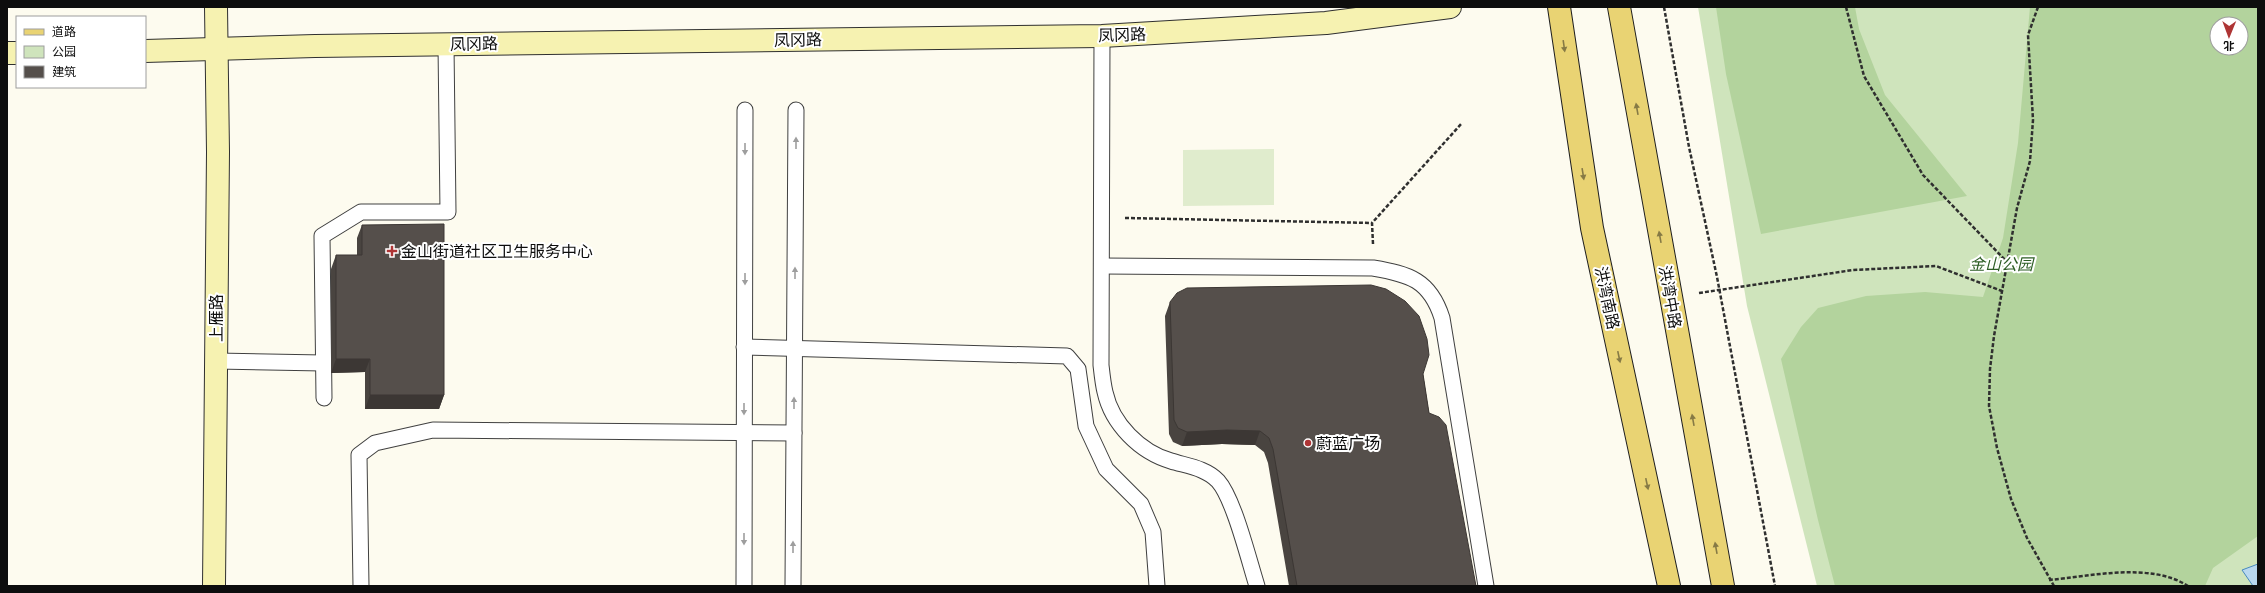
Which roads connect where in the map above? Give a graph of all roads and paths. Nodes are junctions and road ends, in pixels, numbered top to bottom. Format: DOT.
graph roads {
  1 [pos="216,7"];
  2 [pos="1450,7"];
  3 [pos="1559,7"];
  4 [pos="1619,7"];
  5 [pos="1664,7"];
  6 [pos="1846,7"];
  7 [pos="2038,7"];
  8 [pos="1102,36"];
  9 [pos="446,45"];
  10 [pos="217,50"];
  11 [pos="146,51"];
  12 [pos="745,110"];
  13 [pos="796,110"];
  14 [pos="1462,123"];
  15 [pos="1102,217"];
  16 [pos="1372,223"];
  17 [pos="2007,262"];
  18 [pos="1102,266"];
  19 [pos="1373,268"];
  20 [pos="1719,289"];
  21 [pos="2002,291"];
  22 [pos="1671,299"];
  23 [pos="744,347"];
  24 [pos="794,349"];
  25 [pos="216,361"];
  26 [pos="323,363"];
  27 [pos="324,398"];
  28 [pos="744,433"];
  29 [pos="794,433"];
  30 [pos="2050,580"];
  31 [pos="214,586"];
  32 [pos="361,586"];
  33 [pos="744,586"];
  34 [pos="793,586"];
  35 [pos="1157,586"];
  36 [pos="1257,586"];
  37 [pos="1486,586"];
  38 [pos="1670,586"];
  39 [pos="1723,586"];
  40 [pos="1775,586"];
  41 [pos="2054,586"];
  42 [pos="2188,586"];
  1 -- 10 [label="main road, 上雁路"];
  2 -- 8 [label="main road, 凤冈路"];
  3 -- 38 [label="main road, 洪湾南路, one-way"];
  22 -- 4 [label="main road, 洪湾中路, one-way"];
  5 -- 20 [label="path"];
  6 -- 17 [label="path"];
  7 -- 17 [label="path"];
  8 -- 9 [label="main road, 凤冈路"];
  8 -- 15 [label="lane"];
  9 -- 10 [label="main road, 凤冈路"];
  9 -- 26 [label="lane"];
  10 -- 11 [label="main road, 凤冈路"];
  10 -- 25 [label="main road, 上雁路"];
  12 -- 23 [label="lane, one-way"];
  24 -- 13 [label="lane, one-way"];
  14 -- 16 [label="path"];
  15 -- 16 [label="path"];
  15 -- 18 [label="lane"];
  16 -- 19 [label="path"];
  17 -- 21 [label="path"];
  18 -- 19 [label="lane"];
  18 -- 36 [label="lane"];
  19 -- 37 [label="lane"];
  20 -- 21 [label="path"];
  20 -- 22 [label="path"];
  20 -- 40 [label="path"];
  21 -- 30 [label="path"];
  39 -- 22 [label="main road, 洪湾中路, one-way"];
  23 -- 24 [label="lane"];
  23 -- 28 [label="lane, one-way"];
  29 -- 24 [label="lane, one-way"];
  24 -- 35 [label="lane"];
  25 -- 26 [label="lane"];
  25 -- 31 [label="main road, 上雁路"];
  26 -- 27 [label="lane"];
  28 -- 29 [label="lane"];
  28 -- 32 [label="lane"];
  28 -- 33 [label="lane, one-way"];
  34 -- 29 [label="lane, one-way"];
  30 -- 41 [label="path"];
  30 -- 42 [label="path"];
}
